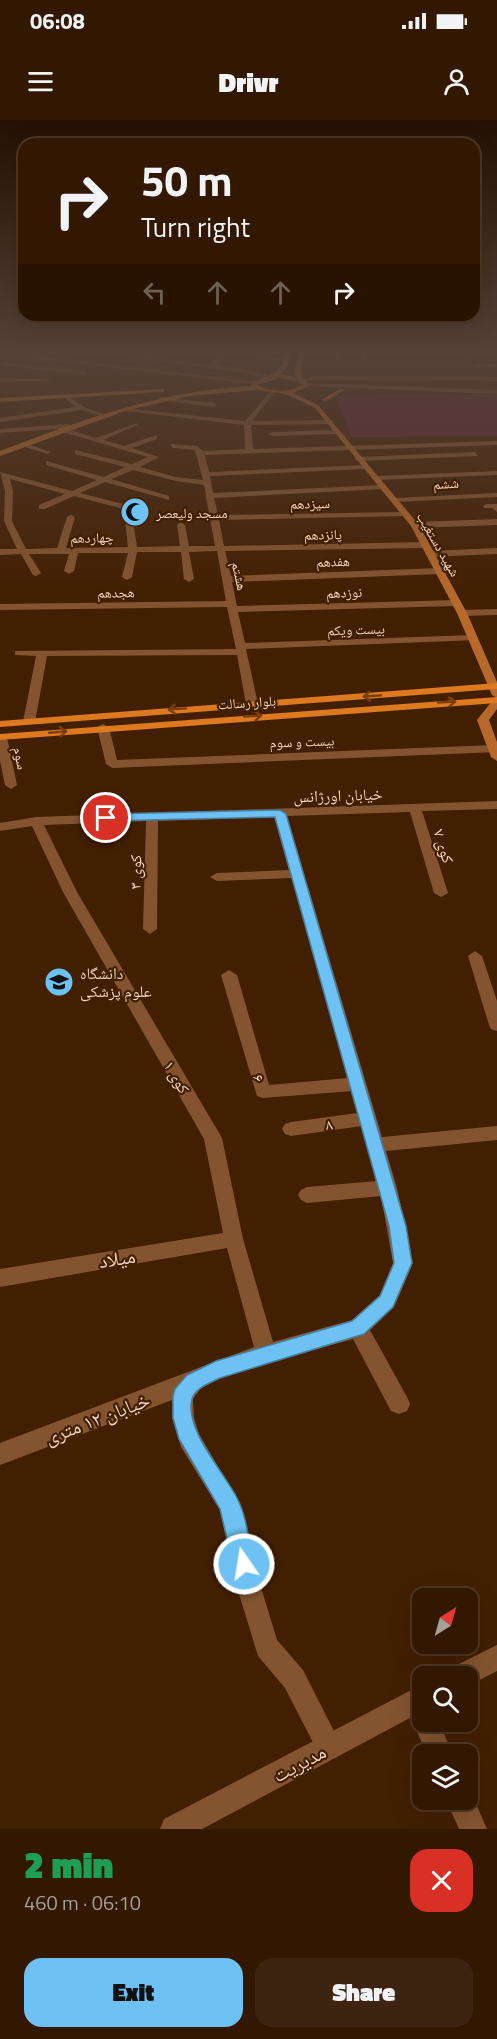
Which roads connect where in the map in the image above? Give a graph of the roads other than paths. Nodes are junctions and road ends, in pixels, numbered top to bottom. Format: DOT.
graph roads {
  1 [pos="56,432"];
  2 [pos="67,432"];
  3 [pos="116,432"];
  4 [pos="248,432"];
  5 [pos="337,432"];
  6 [pos="272,434"];
  7 [pos="154,437"];
  8 [pos="95,440"];
  9 [pos="497,443"];
  10 [pos="25,444"];
  11 [pos="172,446"];
  12 [pos="349,447"];
  13 [pos="125,448"];
  14 [pos="249,450"];
  15 [pos="47,452"];
  16 [pos="201,453"];
  17 [pos="0,454"];
  18 [pos="112,454"];
  19 [pos="358,459"];
  20 [pos="49,463"];
  21 [pos="483,463"];
  22 [pos="133,467"];
  23 [pos="365,467"];
  24 [pos="2,474"];
  25 [pos="206,478"];
  26 [pos="376,478"];
  27 [pos="105,479"];
  28 [pos="383,487"];
  29 [pos="73,494"];
  30 [pos="497,495"];
  31 [pos="210,496"];
  32 [pos="166,498"];
  33 [pos="396,500"];
  34 [pos="487,506"];
  35 [pos="42,507"];
  36 [pos="497,510"];
  37 [pos="406,514"];
  38 [pos="71,517"];
  39 [pos="214,518"];
  40 [pos="497,522"];
  41 [pos="181,525"];
  42 [pos="415,525"];
  43 [pos="133,550"];
  44 [pos="185,550"];
  45 [pos="221,550"];
  46 [pos="427,550"];
  47 [pos="61,551"];
  48 [pos="74,551"];
  49 [pos="0,552"];
  50 [pos="25,552"];
  51 [pos="497,552"];
  52 [pos="69,571"];
  53 [pos="440,571"];
  54 [pos="36,573"];
  55 [pos="127,577"];
  56 [pos="189,579"];
  57 [pos="227,579"];
  58 [pos="456,603"];
  59 [pos="233,607"];
  60 [pos="0,608"];
  61 [pos="497,612"];
  62 [pos="462,613"];
  63 [pos="473,638"];
  64 [pos="242,649"];
  65 [pos="19,653"];
  66 [pos="42,654"];
  67 [pos="496,694"];
  68 [pos="252,704"];
  69 [pos="102,721"];
  70 [pos="29,722"];
  71 [pos="0,724"];
  72 [pos="0,737"];
  73 [pos="496,753"];
  74 [pos="11,784"];
  75 [pos="497,805"];
  76 [pos="415,808"];
  77 [pos="280,814"];
  78 [pos="152,816"];
  79 [pos="36,821"];
  80 [pos="0,827"];
  81 [pos="297,874"];
  82 [pos="217,877"];
  83 [pos="441,893"];
  84 [pos="150,929"];
  85 [pos="475,956"];
  86 [pos="229,975"];
  87 [pos="497,1025"];
  88 [pos="356,1084"];
  89 [pos="366,1119"];
  90 [pos="291,1129"];
  91 [pos="497,1133"];
  92 [pos="375,1144"];
  93 [pos="388,1188"];
  94 [pos="307,1195"];
  95 [pos="234,1239"];
  96 [pos="0,1278"];
  97 [pos="358,1328"];
  98 [pos="266,1353"];
  99 [pos="194,1381"];
  100 [pos="399,1404"];
  101 [pos="0,1455"];
  102 [pos="497,1657"];
  103 [pos="478,1667"];
  104 [pos="412,1713"];
  105 [pos="329,1747"];
  106 [pos="464,1810"];
  107 [pos="183,1827"];
  108 [pos="473,1829"];
  1 -- 10 [label="main road"];
  2 -- 8 [label="street"];
  3 -- 8 [label="street"];
  4 -- 14 [label="street"];
  5 -- 6 [label="street"];
  5 -- 12 [label="main road, شهید دستغیب"];
  7 -- 13 [label="street"];
  8 -- 13 [label="street"];
  8 -- 22 [label="street"];
  9 -- 12 [label="street"];
  10 -- 15 [label="street"];
  10 -- 17 [label="main road"];
  11 -- 16 [label="street"];
  12 -- 14 [label="street"];
  12 -- 19 [label="main road, شهید دستغیب"];
  13 -- 18 [label="street"];
  13 -- 22 [label="street"];
  14 -- 16 [label="street"];
  16 -- 25 [label="street, هشتم"];
  19 -- 21 [label="street"];
  19 -- 23 [label="main road, شهید دستغیب"];
  20 -- 27 [label="street"];
  21 -- 26 [label="street"];
  22 -- 25 [label="street"];
  22 -- 27 [label="street"];
  23 -- 25 [label="street"];
  23 -- 26 [label="main road, شهید دستغیب"];
  24 -- 29 [label="street"];
  24 -- 50 [label="street"];
  25 -- 31 [label="street, هشتم"];
  26 -- 28 [label="main road, شهید دستغیب"];
  27 -- 29 [label="street"];
  27 -- 32 [label="street"];
  28 -- 31 [label="street"];
  28 -- 33 [label="main road, شهید دستغیب"];
  29 -- 35 [label="street"];
  29 -- 43 [label="street"];
  30 -- 33 [label="street, ششم"];
  31 -- 39 [label="street, هشتم"];
  33 -- 37 [label="main road, شهید دستغیب"];
  34 -- 36 [label="street"];
  37 -- 39 [label="street, سیزدهم"];
  37 -- 42 [label="main road, شهید دستغیب"];
  38 -- 47 [label="street"];
  39 -- 45 [label="street, هشتم"];
  40 -- 42 [label="street"];
  41 -- 44 [label="street"];
  42 -- 46 [label="main road, شهید دستغیب"];
  43 -- 44 [label="street, چهاردهم"];
  43 -- 48 [label="street, چهاردهم"];
  43 -- 55 [label="street"];
  44 -- 45 [label="street, چهاردهم"];
  44 -- 56 [label="street"];
  45 -- 46 [label="street, پانزدهم"];
  45 -- 57 [label="street, هشتم"];
  46 -- 51 [label="street, پانزدهم"];
  46 -- 53 [label="main road, شهید دستغیب"];
  47 -- 48 [label="street, چهاردهم"];
  47 -- 50 [label="street, چهاردهم"];
  48 -- 52 [label="street"];
  49 -- 50 [label="street, چهاردهم"];
  50 -- 54 [label="street"];
  53 -- 57 [label="street, هفدهم"];
  53 -- 58 [label="main road, شهید دستغیب"];
  57 -- 59 [label="street, هشتم"];
  58 -- 59 [label="street, نوزدهم"];
  58 -- 62 [label="main road, شهید دستغیب"];
  59 -- 60 [label="street, هجدهم"];
  59 -- 64 [label="street, هشتم"];
  61 -- 62 [label="street"];
  62 -- 63 [label="main road, شهید دستغیب"];
  63 -- 64 [label="street, بیست ویکم"];
  63 -- 67 [label="main road, شهید دستغیب"];
  64 -- 66 [label="street, بیست ویکم"];
  64 -- 68 [label="street, هشتم"];
  65 -- 66 [label="street, بیست ویکم"];
  66 -- 70 [label="street"];
  67 -- 68 [label="main road, بلوار رسالت, one-way"];
  69 -- 67 [label="main road, بلوار رسالت, one-way"];
  67 -- 73 [label="main road"];
  68 -- 69 [label="main road, بلوار رسالت, one-way"];
  69 -- 70 [label="main road, بلوار رسالت"];
  72 -- 69 [label="main road, بلوار رسالت, one-way"];
  69 -- 73 [label="street, بیست و سوم"];
  70 -- 71 [label="main road, بلوار رسالت"];
  72 -- 74 [label="street, سوم"];
  75 -- 76 [label="street, خیابان اورژانس"];
  76 -- 77 [label="street, خیابان اورژانس"];
  76 -- 83 [label="street, کوی ۷"];
  77 -- 78 [label="street, خیابان اورژانس"];
  77 -- 81 [label="street"];
  78 -- 79 [label="street, خیابان اورژانس"];
  78 -- 84 [label="street, کوی ۳"];
  79 -- 80 [label="street, خیابان اورژانس"];
  79 -- 95 [label="street, کوی ۱"];
  81 -- 82 [label="street"];
  81 -- 88 [label="street"];
  85 -- 87 [label="street"];
  86 -- 88 [label="street, ۶"];
  88 -- 89 [label="street"];
  89 -- 90 [label="street, ۸"];
  89 -- 92 [label="street"];
  91 -- 92 [label="street"];
  92 -- 93 [label="street"];
  93 -- 94 [label="street"];
  93 -- 97 [label="street"];
  95 -- 96 [label="street, میلاد"];
  95 -- 98 [label="street, کوی ۱"];
  97 -- 98 [label="street, خیابان ۱۲ متری"];
  97 -- 100 [label="street"];
  98 -- 99 [label="street, خیابان ۱۲ متری"];
  99 -- 101 [label="street, خیابان ۱۲ متری"];
  99 -- 105 [label="street"];
  102 -- 103 [label="street"];
  104 -- 105 [label="street, مدیریت"];
  105 -- 107 [label="street, مدیریت"];
  106 -- 108 [label="street"];
}
